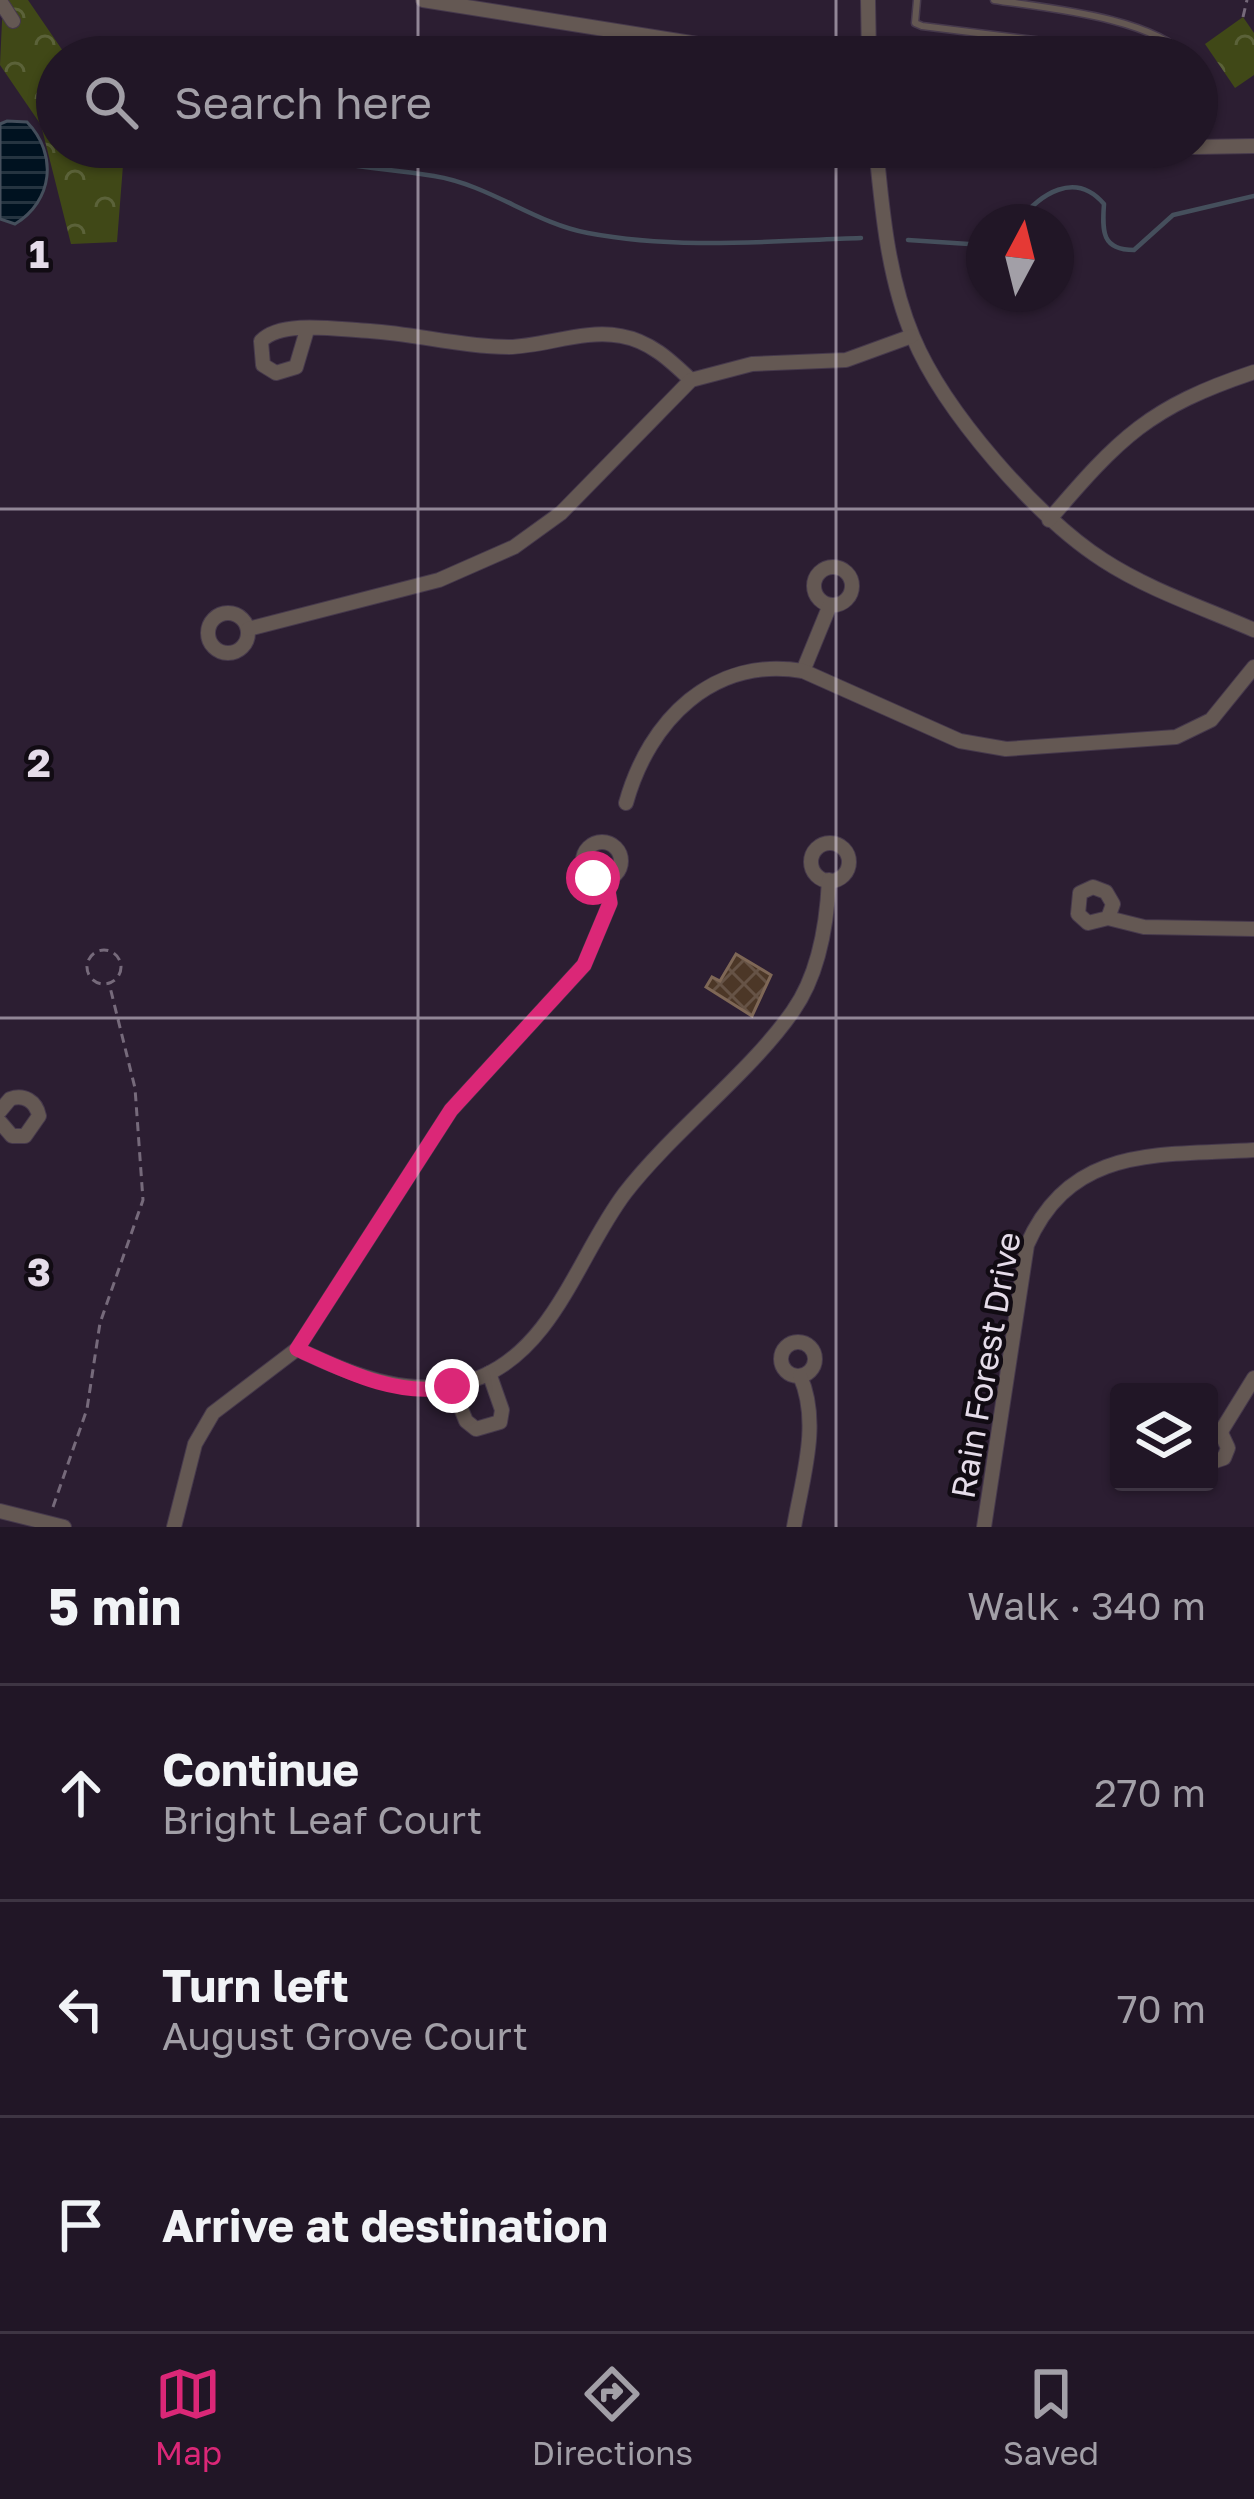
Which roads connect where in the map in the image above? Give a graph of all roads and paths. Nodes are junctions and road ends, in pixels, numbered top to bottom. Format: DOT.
graph roads {
  1 [pos="423,0"];
  2 [pos="868,0"];
  3 [pos="917,0"];
  4 [pos="994,0"];
  5 [pos="1247,0"];
  6 [pos="0,1"];
  7 [pos="1007,1"];
  8 [pos="1243,17"];
  9 [pos="13,21"];
  10 [pos="648,36"];
  11 [pos="869,36"];
  12 [pos="1003,36"];
  13 [pos="1151,36"];
  14 [pos="1254,146"];
  15 [pos="1218,147"];
  16 [pos="878,168"];
  17 [pos="307,330"];
  18 [pos="913,336"];
  19 [pos="1254,372"];
  20 [pos="691,380"];
  21 [pos="1049,520"];
  22 [pos="830,605"];
  23 [pos="248,629"];
  24 [pos="1254,630"];
  25 [pos="1254,667"];
  26 [pos="803,670"];
  27 [pos="626,803"];
  28 [pos="606,879"];
  29 [pos="829,880"];
  30 [pos="1108,918"];
  31 [pos="1254,928"];
  32 [pos="109,983"];
  33 [pos="0,1111"];
  34 [pos="0,1122"];
  35 [pos="1254,1150"];
  36 [pos="297,1349"];
  37 [pos="489,1373"];
  38 [pos="800,1376"];
  39 [pos="1254,1378"];
  40 [pos="452,1386"];
  41 [pos="1218,1427"];
  42 [pos="1218,1435"];
  43 [pos="1218,1458"];
  44 [pos="0,1511"];
  45 [pos="51,1515"];
  46 [pos="64,1527"];
  47 [pos="174,1527"];
  48 [pos="794,1527"];
  49 [pos="983,1527"];
  1 -- 10 [label="street"];
  2 -- 11 [label="street"];
  3 -- 12 [label="lane"];
  4 -- 7 [label="lane"];
  5 -- 8 [label="path"];
  6 -- 9 [label="street"];
  7 -- 13 [label="lane"];
  14 -- 15 [label="street"];
  16 -- 18 [label="street"];
  17 -- 20 [label="street"];
  18 -- 20 [label="street"];
  18 -- 21 [label="street"];
  19 -- 21 [label="street"];
  20 -- 23 [label="street"];
  21 -- 24 [label="street"];
  22 -- 26 [label="street"];
  25 -- 26 [label="street"];
  26 -- 27 [label="street"];
  28 -- 36 [label="street"];
  29 -- 37 [label="street"];
  30 -- 31 [label="street"];
  32 -- 32 [label="path"];
  32 -- 45 [label="path"];
  33 -- 34 [label="street"];
  35 -- 49 [label="street, Rain Forest Drive"];
  36 -- 40 [label="street"];
  36 -- 47 [label="street"];
  37 -- 40 [label="street"];
  37 -- 40 [label="street"];
  38 -- 48 [label="street"];
  39 -- 41 [label="street"];
  42 -- 43 [label="street"];
  44 -- 46 [label="street"];
}
